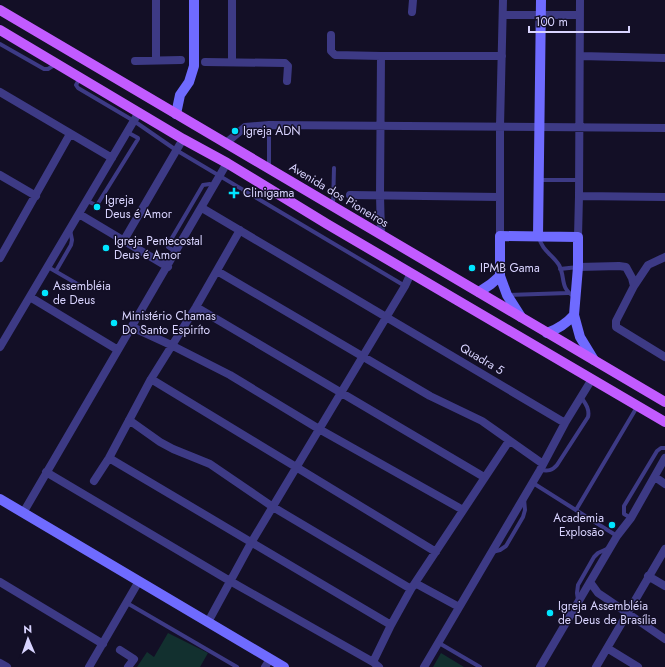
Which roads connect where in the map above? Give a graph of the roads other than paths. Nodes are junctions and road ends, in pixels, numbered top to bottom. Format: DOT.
graph roads {
  1 [pos="156,0"];
  2 [pos="194,0"];
  3 [pos="232,0"];
  4 [pos="413,0"];
  5 [pos="502,0"];
  6 [pos="541,0"];
  7 [pos="580,0"];
  8 [pos="0,10"];
  9 [pos="412,12"];
  10 [pos="503,15"];
  11 [pos="541,15"];
  12 [pos="580,15"];
  13 [pos="0,30"];
  14 [pos="331,35"];
  15 [pos="0,44"];
  16 [pos="382,56"];
  17 [pos="502,56"];
  18 [pos="580,56"];
  19 [pos="665,58"];
  20 [pos="156,60"];
  21 [pos="181,60"];
  22 [pos="135,61"];
  23 [pos="205,62"];
  24 [pos="232,62"];
  25 [pos="56,64"];
  26 [pos="287,81"];
  27 [pos="0,92"];
  28 [pos="180,95"];
  29 [pos="166,108"];
  30 [pos="176,114"];
  31 [pos="137,116"];
  32 [pos="268,125"];
  33 [pos="380,126"];
  34 [pos="500,126"];
  35 [pos="539,127"];
  36 [pos="579,127"];
  37 [pos="665,128"];
  38 [pos="127,132"];
  39 [pos="70,134"];
  40 [pos="183,139"];
  41 [pos="226,143"];
  42 [pos="176,150"];
  43 [pos="112,158"];
  44 [pos="256,160"];
  45 [pos="228,163"];
  46 [pos="269,168"];
  47 [pos="334,168"];
  48 [pos="246,174"];
  49 [pos="0,175"];
  50 [pos="220,176"];
  51 [pos="539,180"];
  52 [pos="579,180"];
  53 [pos="214,188"];
  54 [pos="350,195"];
  55 [pos="380,195"];
  56 [pos="36,196"];
  57 [pos="579,196"];
  58 [pos="500,197"];
  59 [pos="665,197"];
  60 [pos="86,200"];
  61 [pos="332,206"];
  62 [pos="202,208"];
  63 [pos="79,214"];
  64 [pos="327,224"];
  65 [pos="70,229"];
  66 [pos="240,230"];
  67 [pos="381,235"];
  68 [pos="500,236"];
  69 [pos="538,236"];
  70 [pos="578,237"];
  71 [pos="124,240"];
  72 [pos="176,252"];
  73 [pos="665,257"];
  74 [pos="0,258"];
  75 [pos="48,266"];
  76 [pos="168,267"];
  77 [pos="578,268"];
  78 [pos="560,269"];
  79 [pos="56,271"];
  80 [pos="217,271"];
  81 [pos="411,272"];
  82 [pos="500,276"];
  83 [pos="405,286"];
  84 [pos="634,286"];
  85 [pos="86,289"];
  86 [pos="479,292"];
  87 [pos="507,295"];
  88 [pos="572,295"];
  89 [pos="30,297"];
  90 [pos="196,307"];
  91 [pos="574,315"];
  92 [pos="387,316"];
  93 [pos="522,318"];
  94 [pos="132,327"];
  95 [pos="547,333"];
  96 [pos="558,339"];
  97 [pos="171,345"];
  98 [pos="0,347"];
  99 [pos="118,350"];
  100 [pos="544,351"];
  101 [pos="363,356"];
  102 [pos="665,357"];
  103 [pos="594,360"];
  104 [pos="150,379"];
  105 [pos="592,379"];
  106 [pos="341,392"];
  107 [pos="581,397"];
  108 [pos="665,402"];
  109 [pos="637,406"];
  110 [pos="130,420"];
  111 [pos="665,422"];
  112 [pos="565,423"];
  113 [pos="319,429"];
  114 [pos="509,441"];
  115 [pos="665,448"];
  116 [pos="109,458"];
  117 [pos="665,458"];
  118 [pos="541,467"];
  119 [pos="297,468"];
  120 [pos="46,472"];
  121 [pos="484,477"];
  122 [pos="654,477"];
  123 [pos="94,481"];
  124 [pos="532,483"];
  125 [pos="665,484"];
  126 [pos="0,499"];
  127 [pos="273,507"];
  128 [pos="463,510"];
  129 [pos="576,510"];
  130 [pos="23,513"];
  131 [pos="631,518"];
  132 [pos="617,536"];
  133 [pos="251,543"];
  134 [pos="610,548"];
  135 [pos="665,549"];
  136 [pos="436,552"];
  137 [pos="648,576"];
  138 [pos="139,580"];
  139 [pos="230,581"];
  140 [pos="0,582"];
  141 [pos="590,582"];
  142 [pos="413,586"];
  143 [pos="665,586"];
  144 [pos="127,602"];
  145 [pos="578,603"];
  146 [pos="459,607"];
  147 [pos="627,613"];
  148 [pos="208,622"];
  149 [pos="391,625"];
  150 [pos="665,639"];
  151 [pos="438,643"];
  152 [pos="103,644"];
  153 [pos="607,648"];
  154 [pos="120,650"];
  155 [pos="0,663"];
  156 [pos="268,663"];
  157 [pos="376,664"];
  158 [pos="7,667"];
  159 [pos="89,667"];
  160 [pos="128,667"];
  161 [pos="237,667"];
  162 [pos="284,667"];
  163 [pos="424,667"];
  164 [pos="480,667"];
  165 [pos="540,667"];
  166 [pos="596,667"];
  167 [pos="638,667"];
  1 -- 20 [label="street"];
  2 -- 28 [label="street"];
  3 -- 24 [label="street"];
  4 -- 9 [label="street"];
  5 -- 10 [label="street"];
  6 -- 11 [label="street"];
  7 -- 12 [label="street"];
  8 -- 29 [label="main road, Avenida dos Pioneiros"];
  10 -- 11 [label="street"];
  10 -- 17 [label="street"];
  11 -- 12 [label="street"];
  11 -- 35 [label="street"];
  12 -- 18 [label="street"];
  13 -- 25 [label="main road"];
  14 -- 16 [label="street"];
  15 -- 25 [label="lane"];
  16 -- 17 [label="street"];
  16 -- 33 [label="street"];
  17 -- 34 [label="street"];
  18 -- 19 [label="street"];
  18 -- 36 [label="street"];
  20 -- 21 [label="street"];
  20 -- 22 [label="street"];
  23 -- 24 [label="street"];
  24 -- 26 [label="street"];
  25 -- 31 [label="main road"];
  27 -- 39 [label="street"];
  28 -- 29 [label="street"];
  28 -- 30 [label="street"];
  29 -- 30 [label="main road, Avenida dos Pioneiros"];
  30 -- 41 [label="main road, Avenida dos Pioneiros"];
  31 -- 38 [label="street"];
  31 -- 40 [label="main road"];
  31 -- 42 [label="lane"];
  32 -- 33 [label="street"];
  32 -- 41 [label="street"];
  32 -- 46 [label="lane"];
  33 -- 34 [label="street"];
  33 -- 55 [label="street"];
  34 -- 35 [label="street"];
  34 -- 58 [label="street"];
  35 -- 36 [label="street"];
  35 -- 51 [label="street"];
  36 -- 37 [label="street"];
  36 -- 52 [label="street"];
  38 -- 43 [label="street"];
  38 -- 60 [label="lane"];
  39 -- 43 [label="street"];
  39 -- 56 [label="street"];
  40 -- 42 [label="street"];
  40 -- 45 [label="main road"];
  41 -- 44 [label="main road, Avenida dos Pioneiros"];
  42 -- 50 [label="lane"];
  42 -- 71 [label="street"];
  43 -- 60 [label="street"];
  44 -- 46 [label="main road, Avenida dos Pioneiros"];
  44 -- 48 [label="main road"];
  45 -- 48 [label="main road"];
  45 -- 50 [label="street"];
  46 -- 61 [label="main road, Avenida dos Pioneiros"];
  47 -- 61 [label="lane"];
  48 -- 64 [label="main road"];
  49 -- 56 [label="street"];
  50 -- 53 [label="street"];
  50 -- 83 [label="lane"];
  51 -- 52 [label="lane"];
  51 -- 69 [label="street"];
  52 -- 57 [label="street"];
  53 -- 62 [label="street"];
  53 -- 72 [label="lane"];
  54 -- 55 [label="street"];
  55 -- 58 [label="street"];
  55 -- 67 [label="street"];
  56 -- 74 [label="street"];
  57 -- 59 [label="street"];
  57 -- 70 [label="street"];
  58 -- 68 [label="street"];
  60 -- 63 [label="street"];
  61 -- 64 [label="main road"];
  61 -- 67 [label="main road, Avenida dos Pioneiros"];
  62 -- 66 [label="street, Quadra 5"];
  62 -- 72 [label="street"];
  63 -- 65 [label="street"];
  63 -- 71 [label="street"];
  64 -- 81 [label="main road"];
  65 -- 75 [label="street"];
  65 -- 79 [label="lane"];
  66 -- 80 [label="street"];
  66 -- 92 [label="street, Quadra 5"];
  67 -- 86 [label="main road, Avenida dos Pioneiros"];
  68 -- 69 [label="street"];
  68 -- 82 [label="street"];
  69 -- 70 [label="street"];
  69 -- 78 [label="lane"];
  70 -- 77 [label="street"];
  71 -- 76 [label="street"];
  72 -- 76 [label="street"];
  73 -- 84 [label="street"];
  75 -- 79 [label="lane"];
  75 -- 89 [label="street"];
  76 -- 94 [label="street"];
  77 -- 78 [label="lane"];
  77 -- 84 [label="street"];
  77 -- 88 [label="street"];
  78 -- 88 [label="lane"];
  79 -- 85 [label="lane"];
  80 -- 90 [label="street"];
  80 -- 101 [label="street"];
  81 -- 83 [label="street"];
  81 -- 100 [label="main road"];
  82 -- 86 [label="street"];
  82 -- 87 [label="street"];
  83 -- 92 [label="street"];
  84 -- 102 [label="street"];
  86 -- 93 [label="main road, Avenida dos Pioneiros"];
  87 -- 88 [label="lane"];
  87 -- 93 [label="street"];
  88 -- 91 [label="street"];
  89 -- 98 [label="street"];
  89 -- 99 [label="street"];
  90 -- 97 [label="street"];
  90 -- 106 [label="street"];
  91 -- 95 [label="street"];
  91 -- 103 [label="street"];
  92 -- 101 [label="street"];
  92 -- 112 [label="street, Quadra 5"];
  93 -- 95 [label="main road, Avenida dos Pioneiros"];
  94 -- 97 [label="street"];
  94 -- 99 [label="street"];
  95 -- 96 [label="main road, Avenida dos Pioneiros"];
  96 -- 100 [label="main road"];
  96 -- 103 [label="main road, Avenida dos Pioneiros"];
  97 -- 104 [label="street"];
  97 -- 113 [label="street"];
  99 -- 120 [label="street"];
  100 -- 105 [label="main road"];
  101 -- 106 [label="street"];
  101 -- 114 [label="street"];
  103 -- 108 [label="main road, Avenida dos Pioneiros"];
  104 -- 110 [label="street"];
  104 -- 119 [label="street"];
  105 -- 107 [label="street"];
  105 -- 109 [label="main road"];
  106 -- 113 [label="street"];
  106 -- 121 [label="street"];
  107 -- 112 [label="street"];
  107 -- 118 [label="lane"];
  109 -- 111 [label="main road"];
  109 -- 129 [label="lane"];
  110 -- 116 [label="street"];
  110 -- 127 [label="street"];
  112 -- 118 [label="street"];
  113 -- 119 [label="street"];
  113 -- 128 [label="street"];
  114 -- 118 [label="street"];
  114 -- 121 [label="street"];
  115 -- 131 [label="lane"];
  116 -- 123 [label="street"];
  116 -- 133 [label="street"];
  117 -- 122 [label="street"];
  118 -- 124 [label="street"];
  119 -- 127 [label="street"];
  119 -- 136 [label="street"];
  120 -- 130 [label="street"];
  120 -- 139 [label="street"];
  121 -- 128 [label="street"];
  122 -- 125 [label="street"];
  122 -- 131 [label="street"];
  124 -- 129 [label="lane"];
  124 -- 146 [label="street"];
  126 -- 130 [label="street"];
  127 -- 133 [label="street"];
  127 -- 142 [label="street"];
  128 -- 136 [label="street"];
  129 -- 132 [label="lane"];
  130 -- 138 [label="street"];
  131 -- 132 [label="street"];
  132 -- 134 [label="street"];
  133 -- 139 [label="street"];
  133 -- 149 [label="street"];
  134 -- 141 [label="street"];
  134 -- 145 [label="lane"];
  135 -- 137 [label="street"];
  136 -- 142 [label="street"];
  137 -- 143 [label="street"];
  137 -- 147 [label="street"];
  138 -- 144 [label="street"];
  138 -- 148 [label="street"];
  139 -- 148 [label="street"];
  139 -- 157 [label="street"];
  140 -- 152 [label="street"];
  141 -- 145 [label="street"];
  141 -- 147 [label="street"];
  142 -- 146 [label="street"];
  142 -- 149 [label="street"];
  144 -- 152 [label="street"];
  144 -- 161 [label="lane"];
  145 -- 165 [label="street"];
  146 -- 151 [label="street"];
  147 -- 150 [label="street"];
  147 -- 153 [label="street"];
  148 -- 156 [label="street"];
  149 -- 157 [label="street"];
  151 -- 163 [label="street"];
  151 -- 164 [label="lane"];
  152 -- 159 [label="street"];
  153 -- 166 [label="street"];
  153 -- 167 [label="street"];
  154 -- 160 [label="street"];
  155 -- 158 [label="street"];
  156 -- 162 [label="street"];
}
